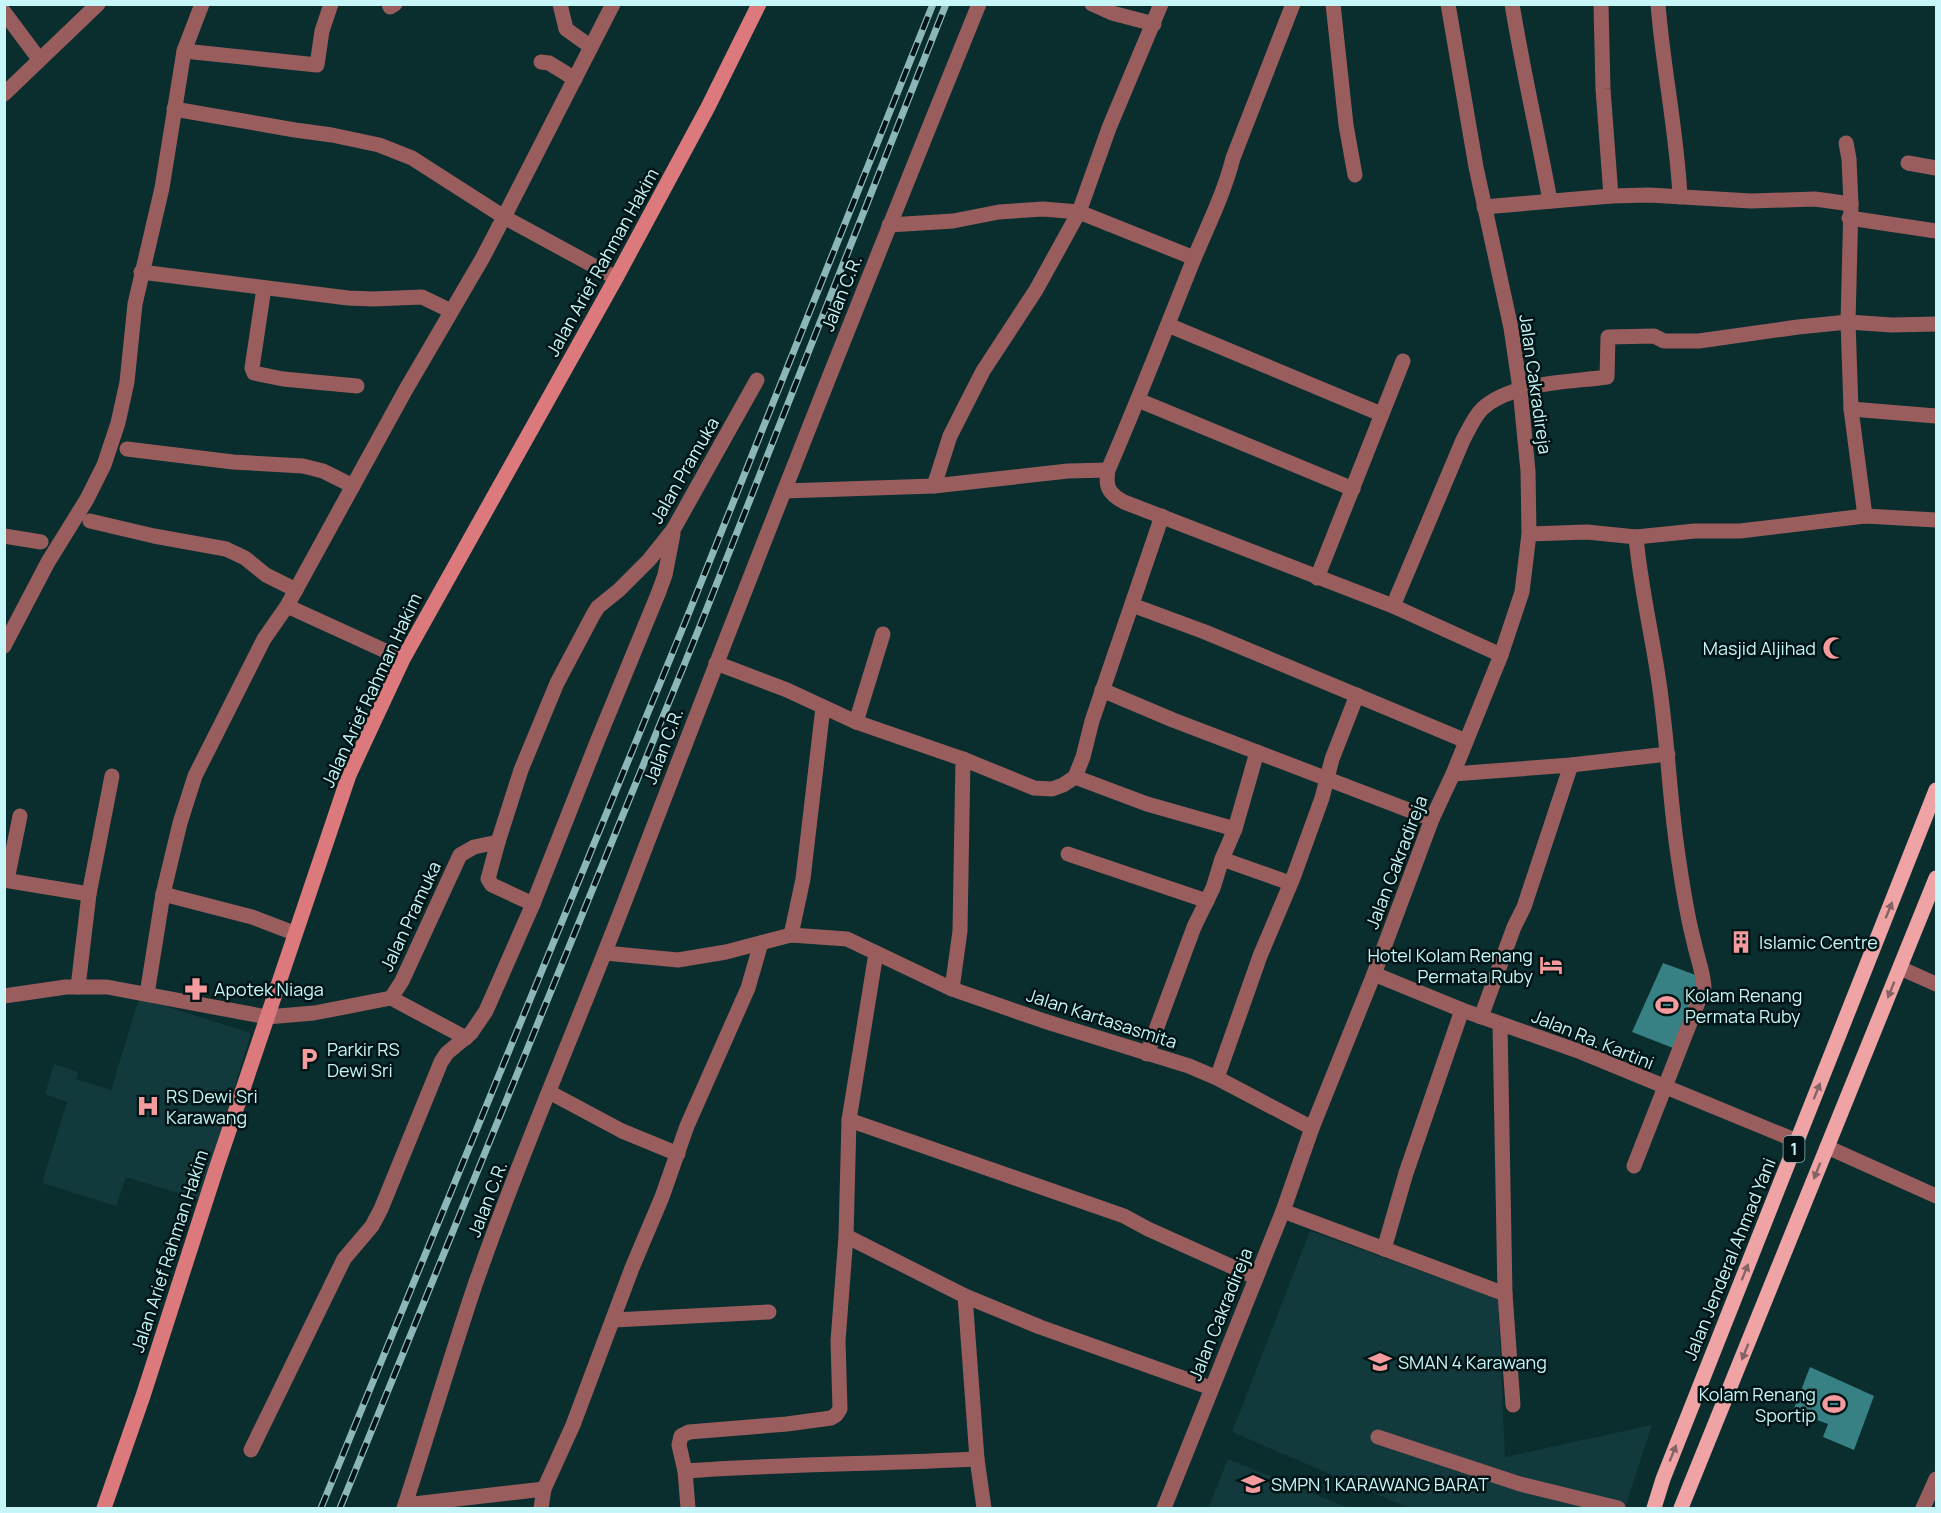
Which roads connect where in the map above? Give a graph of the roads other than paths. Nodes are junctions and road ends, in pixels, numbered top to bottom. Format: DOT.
graph roads {
  1 [pos="98,4"];
  2 [pos="202,4"];
  3 [pos="331,4"];
  4 [pos="389,4"];
  5 [pos="395,4"];
  6 [pos="560,4"];
  7 [pos="613,4"];
  8 [pos="759,4"];
  9 [pos="979,4"];
  10 [pos="1092,4"];
  11 [pos="1161,4"];
  12 [pos="1293,4"];
  13 [pos="1333,4"];
  14 [pos="1448,4"];
  15 [pos="1512,4"];
  16 [pos="1601,4"];
  17 [pos="1658,4"];
  18 [pos="4,12"];
  19 [pos="1154,24"];
  20 [pos="591,47"];
  21 [pos="184,51"];
  22 [pos="39,59"];
  23 [pos="541,62"];
  24 [pos="575,79"];
  25 [pos="4,94"];
  26 [pos="174,109"];
  27 [pos="1846,143"];
  28 [pos="1908,163"];
  29 [pos="1936,168"];
  30 [pos="1355,175"];
  31 [pos="1611,196"];
  32 [pos="1680,197"];
  33 [pos="1550,201"];
  34 [pos="1484,207"];
  35 [pos="1850,211"];
  36 [pos="1079,212"];
  37 [pos="504,217"];
  38 [pos="889,225"];
  39 [pos="1936,231"];
  40 [pos="1194,258"];
  41 [pos="141,272"];
  42 [pos="616,278"];
  43 [pos="264,288"];
  44 [pos="451,311"];
  45 [pos="1848,322"];
  46 [pos="1936,324"];
  47 [pos="1168,325"];
  48 [pos="1403,361"];
  49 [pos="757,380"];
  50 [pos="357,386"];
  51 [pos="1520,389"];
  52 [pos="1138,400"];
  53 [pos="1851,409"];
  54 [pos="1381,414"];
  55 [pos="1936,416"];
  56 [pos="127,449"];
  57 [pos="1108,470"];
  58 [pos="353,486"];
  59 [pos="934,486"];
  60 [pos="1353,489"];
  61 [pos="784,491"];
  62 [pos="1162,516"];
  63 [pos="1865,516"];
  64 [pos="1936,520"];
  65 [pos="90,521"];
  66 [pos="674,530"];
  67 [pos="1529,534"];
  68 [pos="4,536"];
  69 [pos="1636,537"];
  70 [pos="41,542"];
  71 [pos="1317,578"];
  72 [pos="296,590"];
  73 [pos="1131,605"];
  74 [pos="287,606"];
  75 [pos="1393,606"];
  76 [pos="883,634"];
  77 [pos="4,646"];
  78 [pos="1501,655"];
  79 [pos="403,659"];
  80 [pos="716,663"];
  81 [pos="1102,690"];
  82 [pos="1357,695"];
  83 [pos="823,708"];
  84 [pos="856,722"];
  85 [pos="1466,741"];
  86 [pos="1257,752"];
  87 [pos="1668,754"];
  88 [pos="963,759"];
  89 [pos="1571,765"];
  90 [pos="1453,774"];
  91 [pos="112,776"];
  92 [pos="1075,777"];
  93 [pos="1327,780"];
  94 [pos="1936,790"];
  95 [pos="20,816"];
  96 [pos="1432,819"];
  97 [pos="1235,829"];
  98 [pos="498,842"];
  99 [pos="1068,854"];
  100 [pos="1222,860"];
  101 [pos="1936,878"];
  102 [pos="6,880"];
  103 [pos="1290,883"];
  104 [pos="88,894"];
  105 [pos="163,894"];
  106 [pos="1207,901"];
  107 [pos="533,904"];
  108 [pos="294,933"];
  109 [pos="791,935"];
  110 [pos="761,943"];
  111 [pos="605,953"];
  112 [pos="876,953"];
  113 [pos="1900,968"];
  114 [pos="1374,974"];
  115 [pos="1936,984"];
  116 [pos="78,987"];
  117 [pos="952,989"];
  118 [pos="147,994"];
  119 [pos="4,996"];
  120 [pos="391,998"];
  121 [pos="1462,1010"];
  122 [pos="267,1017"];
  123 [pos="1481,1017"];
  124 [pos="1500,1024"];
  125 [pos="466,1038"];
  126 [pos="1147,1054"];
  127 [pos="1217,1078"];
  128 [pos="1664,1088"];
  129 [pos="549,1092"];
  130 [pos="849,1120"];
  131 [pos="1312,1128"];
  132 [pos="1797,1141"];
  133 [pos="1827,1147"];
  134 [pos="678,1154"];
  135 [pos="1634,1166"];
  136 [pos="1936,1196"];
  137 [pos="1283,1210"];
  138 [pos="846,1236"];
  139 [pos="1384,1249"];
  140 [pos="1255,1277"];
  141 [pos="1505,1294"];
  142 [pos="965,1296"];
  143 [pos="769,1312"];
  144 [pos="614,1320"];
  145 [pos="1211,1389"];
  146 [pos="1513,1405"];
  147 [pos="1378,1437"];
  148 [pos="251,1450"];
  149 [pos="977,1459"];
  150 [pos="685,1471"];
  151 [pos="1936,1479"];
  152 [pos="544,1489"];
  153 [pos="404,1507"];
  154 [pos="104,1509"];
  155 [pos="541,1509"];
  156 [pos="688,1509"];
  157 [pos="984,1509"];
  158 [pos="1164,1509"];
  159 [pos="1618,1509"];
  160 [pos="1654,1509"];
  161 [pos="1681,1509"];
  162 [pos="1923,1509"];
  1 -- 22 [label="street"];
  2 -- 21 [label="street"];
  3 -- 21 [label="street"];
  4 -- 5 [label="street"];
  6 -- 20 [label="street"];
  7 -- 20 [label="street"];
  8 -- 42 [label="main road, Jalan Arief Rahman Hakim"];
  9 -- 38 [label="street, Jalan C.R."];
  10 -- 19 [label="street"];
  11 -- 19 [label="street"];
  12 -- 40 [label="street"];
  13 -- 30 [label="street"];
  14 -- 34 [label="street, Jalan Cakradireja"];
  15 -- 33 [label="street"];
  16 -- 31 [label="street"];
  17 -- 32 [label="street"];
  18 -- 22 [label="street"];
  19 -- 36 [label="street"];
  20 -- 24 [label="street"];
  21 -- 26 [label="street"];
  22 -- 25 [label="street"];
  23 -- 24 [label="street"];
  24 -- 37 [label="street"];
  26 -- 37 [label="street"];
  26 -- 41 [label="street"];
  27 -- 35 [label="street"];
  28 -- 29 [label="street"];
  31 -- 32 [label="street"];
  31 -- 33 [label="street"];
  32 -- 35 [label="street"];
  33 -- 34 [label="street"];
  34 -- 51 [label="street, Jalan Cakradireja"];
  35 -- 39 [label="street"];
  35 -- 45 [label="street"];
  36 -- 38 [label="street"];
  36 -- 40 [label="street"];
  36 -- 59 [label="street"];
  37 -- 42 [label="street"];
  37 -- 44 [label="street"];
  38 -- 61 [label="street, Jalan C.R."];
  40 -- 47 [label="street"];
  41 -- 43 [label="street"];
  41 -- 77 [label="street"];
  42 -- 79 [label="main road, Jalan Arief Rahman Hakim"];
  43 -- 44 [label="street"];
  43 -- 50 [label="street"];
  44 -- 58 [label="street"];
  45 -- 46 [label="street"];
  45 -- 51 [label="street"];
  45 -- 53 [label="street"];
  47 -- 52 [label="street"];
  47 -- 54 [label="street"];
  48 -- 54 [label="street"];
  49 -- 66 [label="street, Jalan Pramuka"];
  51 -- 67 [label="street, Jalan Cakradireja"];
  51 -- 75 [label="street"];
  52 -- 57 [label="street"];
  52 -- 60 [label="street"];
  53 -- 55 [label="street"];
  53 -- 63 [label="street"];
  54 -- 60 [label="street"];
  56 -- 58 [label="street"];
  57 -- 59 [label="street"];
  57 -- 62 [label="street"];
  58 -- 72 [label="street"];
  59 -- 61 [label="street"];
  60 -- 71 [label="street"];
  61 -- 80 [label="street, Jalan C.R."];
  62 -- 71 [label="street"];
  62 -- 73 [label="street"];
  63 -- 64 [label="street"];
  63 -- 69 [label="street"];
  65 -- 72 [label="street"];
  66 -- 98 [label="street, Jalan Pramuka"];
  66 -- 107 [label="street"];
  67 -- 69 [label="street"];
  67 -- 78 [label="street, Jalan Cakradireja"];
  68 -- 70 [label="street"];
  69 -- 87 [label="street"];
  71 -- 75 [label="street"];
  72 -- 74 [label="street"];
  73 -- 81 [label="street"];
  73 -- 82 [label="street"];
  74 -- 79 [label="street"];
  74 -- 105 [label="street"];
  75 -- 78 [label="street"];
  76 -- 84 [label="street"];
  78 -- 85 [label="street, Jalan Cakradireja"];
  79 -- 108 [label="main road, Jalan Arief Rahman Hakim"];
  80 -- 83 [label="street"];
  80 -- 111 [label="street, Jalan C.R."];
  81 -- 86 [label="street"];
  81 -- 92 [label="street"];
  82 -- 85 [label="street"];
  82 -- 93 [label="street"];
  83 -- 84 [label="street"];
  83 -- 109 [label="street"];
  84 -- 88 [label="street"];
  85 -- 90 [label="street, Jalan Cakradireja"];
  86 -- 93 [label="street"];
  86 -- 97 [label="street"];
  87 -- 89 [label="street"];
  87 -- 128 [label="street"];
  88 -- 92 [label="street"];
  88 -- 117 [label="street"];
  89 -- 90 [label="street"];
  89 -- 123 [label="street"];
  90 -- 96 [label="street, Jalan Cakradireja"];
  91 -- 104 [label="street"];
  92 -- 97 [label="street"];
  93 -- 96 [label="street"];
  93 -- 103 [label="street"];
  132 -- 94 [label="main road, Jalan Jenderal Ahmad Yani / 1, one-way"];
  95 -- 102 [label="street"];
  96 -- 114 [label="street, Jalan Cakradireja"];
  97 -- 100 [label="street"];
  98 -- 107 [label="street"];
  98 -- 120 [label="street, Jalan Pramuka"];
  99 -- 106 [label="street"];
  100 -- 103 [label="street"];
  100 -- 106 [label="street"];
  101 -- 113 [label="main road, 1"];
  102 -- 104 [label="street"];
  103 -- 127 [label="street"];
  104 -- 116 [label="street"];
  105 -- 108 [label="street"];
  105 -- 118 [label="street"];
  106 -- 126 [label="street"];
  107 -- 125 [label="street"];
  108 -- 122 [label="main road, Jalan Arief Rahman Hakim"];
  109 -- 110 [label="street, Jalan Kartasasmita"];
  109 -- 112 [label="street, Jalan Kartasasmita"];
  110 -- 111 [label="street, Jalan Kartasasmita"];
  110 -- 134 [label="street"];
  111 -- 129 [label="street, Jalan C.R."];
  112 -- 117 [label="street, Jalan Kartasasmita"];
  112 -- 130 [label="street"];
  113 -- 115 [label="street"];
  113 -- 133 [label="main road, 1, one-way"];
  114 -- 121 [label="street, Jalan Ra. Kartini"];
  114 -- 131 [label="street, Jalan Cakradireja"];
  116 -- 118 [label="street, Jalan Pramuka"];
  116 -- 119 [label="street, Jalan Pramuka"];
  117 -- 126 [label="street, Jalan Kartasasmita"];
  118 -- 122 [label="street, Jalan Pramuka"];
  120 -- 122 [label="street, Jalan Pramuka"];
  120 -- 125 [label="street"];
  121 -- 123 [label="street, Jalan Ra. Kartini"];
  121 -- 139 [label="street"];
  122 -- 154 [label="main road, Jalan Arief Rahman Hakim"];
  123 -- 124 [label="street, Jalan Ra. Kartini"];
  124 -- 128 [label="street, Jalan Ra. Kartini"];
  124 -- 141 [label="street"];
  125 -- 148 [label="street"];
  126 -- 127 [label="street, Jalan Kartasasmita"];
  127 -- 131 [label="street, Jalan Kartasasmita"];
  128 -- 132 [label="street, Jalan Ra. Kartini"];
  128 -- 135 [label="street"];
  129 -- 134 [label="street"];
  129 -- 153 [label="street, Jalan C.R."];
  130 -- 138 [label="street"];
  130 -- 140 [label="street"];
  131 -- 137 [label="street, Jalan Cakradireja"];
  160 -- 132 [label="main road, Jalan Jenderal Ahmad Yani / 1, one-way"];
  133 -- 136 [label="street"];
  133 -- 161 [label="main road, 1, one-way"];
  134 -- 144 [label="street"];
  137 -- 139 [label="street"];
  137 -- 140 [label="street, Jalan Cakradireja"];
  138 -- 142 [label="street"];
  138 -- 150 [label="street"];
  139 -- 141 [label="street"];
  140 -- 145 [label="street, Jalan Cakradireja"];
  141 -- 146 [label="street"];
  142 -- 145 [label="street"];
  142 -- 149 [label="street"];
  143 -- 144 [label="street"];
  144 -- 152 [label="street"];
  145 -- 158 [label="street, Jalan Cakradireja"];
  147 -- 159 [label="street"];
  149 -- 150 [label="street"];
  149 -- 157 [label="street"];
  150 -- 156 [label="street"];
  151 -- 162 [label="street"];
  152 -- 153 [label="street"];
  152 -- 155 [label="street"];
}
